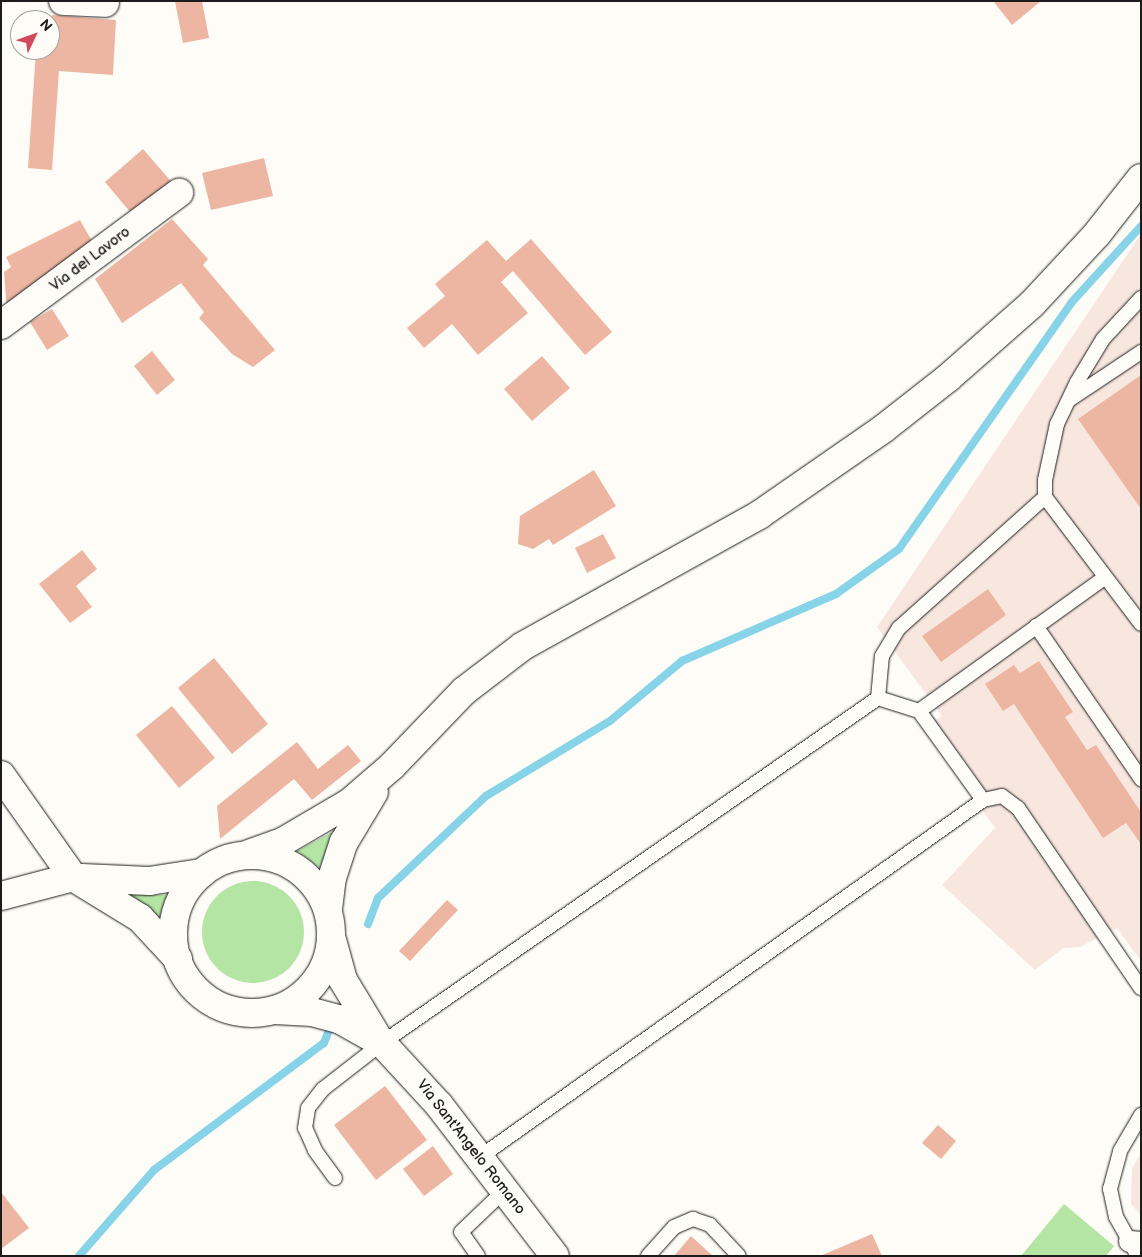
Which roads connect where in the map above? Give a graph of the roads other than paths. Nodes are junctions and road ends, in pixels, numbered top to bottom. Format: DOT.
graph roads {
  1 [pos="63,1"];
  2 [pos="105,3"];
  3 [pos="1141,178"];
  4 [pos="179,193"];
  5 [pos="1141,298"];
  6 [pos="1,325"];
  7 [pos="1141,352"];
  8 [pos="1066,402"];
  9 [pos="1045,497"];
  10 [pos="1104,578"];
  11 [pos="1141,624"];
  12 [pos="1036,626"];
  13 [pos="878,698"];
  14 [pos="919,711"];
  15 [pos="392,766"];
  16 [pos="1,776"];
  17 [pos="1141,779"];
  18 [pos="983,800"];
  19 [pos="249,854"];
  20 [pos="202,873"];
  21 [pos="73,877"];
  22 [pos="1,896"];
  23 [pos="330,921"];
  24 [pos="178,959"];
  25 [pos="1141,988"];
  26 [pos="275,1010"];
  27 [pos="382,1043"];
  28 [pos="1141,1115"];
  29 [pos="480,1157"];
  30 [pos="336,1178"];
  31 [pos="505,1190"];
  32 [pos="1136,1246"];
  33 [pos="478,1256"];
  34 [pos="555,1256"];
  35 [pos="648,1256"];
  36 [pos="739,1256"];
  1 -- 2 [label="street"];
  3 -- 15 [label="street"];
  4 -- 6 [label="street, Via del Lavoro"];
  5 -- 8 [label="lane"];
  7 -- 8 [label="lane"];
  8 -- 9 [label="lane"];
  9 -- 10 [label="lane"];
  9 -- 13 [label="lane"];
  10 -- 11 [label="lane"];
  10 -- 12 [label="lane"];
  12 -- 14 [label="lane"];
  12 -- 17 [label="lane"];
  13 -- 14 [label="lane"];
  13 -- 27 [label="lane"];
  14 -- 18 [label="lane"];
  15 -- 19 [label="street"];
  15 -- 23 [label="street"];
  16 -- 21 [label="street"];
  18 -- 25 [label="lane"];
  18 -- 29 [label="lane"];
  19 -- 20 [label="street"];
  19 -- 23 [label="street"];
  20 -- 21 [label="street"];
  20 -- 24 [label="street"];
  21 -- 22 [label="street"];
  21 -- 24 [label="street"];
  23 -- 26 [label="street"];
  23 -- 27 [label="street, Via Sant'Angelo Romano"];
  24 -- 26 [label="street"];
  26 -- 27 [label="street, Via Sant'Angelo Romano"];
  27 -- 29 [label="street, Via Sant'Angelo Romano"];
  27 -- 30 [label="lane"];
  28 -- 32 [label="lane"];
  29 -- 31 [label="street, Via Sant'Angelo Romano"];
  31 -- 33 [label="lane"];
  31 -- 34 [label="street, Via Sant'Angelo Romano"];
  35 -- 36 [label="lane"];
}
